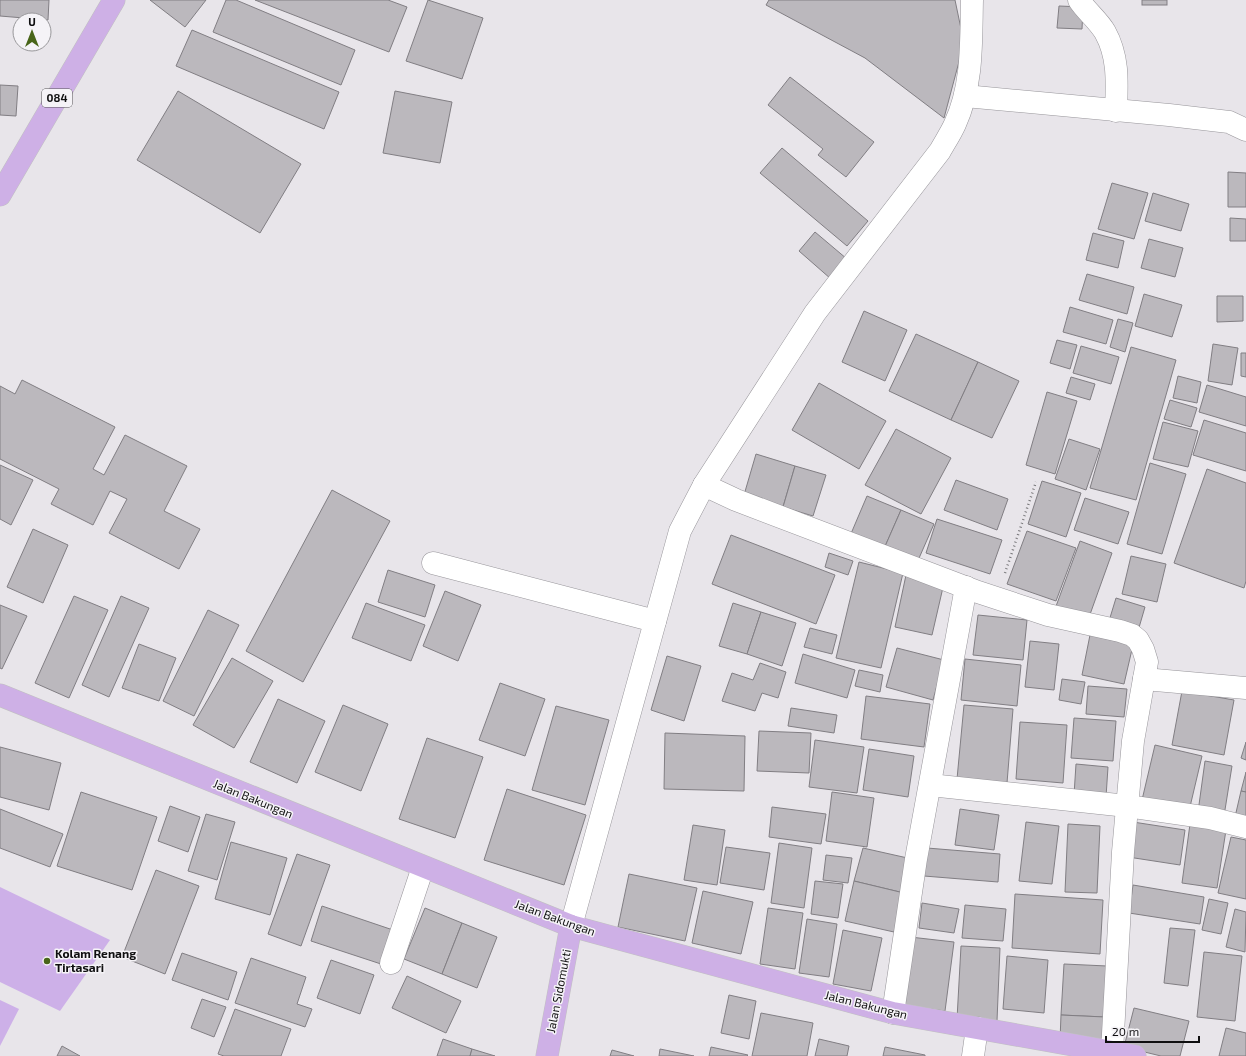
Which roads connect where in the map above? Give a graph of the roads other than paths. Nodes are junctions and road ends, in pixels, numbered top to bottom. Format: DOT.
graph roads {
  1 [pos="114,0"];
  2 [pos="972,0"];
  3 [pos="1079,0"];
  4 [pos="965,96"];
  5 [pos="1116,111"];
  6 [pos="1246,130"];
  7 [pos="2,190"];
  8 [pos="704,485"];
  9 [pos="433,564"];
  10 [pos="966,587"];
  11 [pos="655,621"];
  12 [pos="1144,679"];
  13 [pos="1246,688"];
  14 [pos="0,695"];
  15 [pos="930,785"];
  16 [pos="1127,806"];
  17 [pos="1246,827"];
  18 [pos="423,867"];
  19 [pos="571,926"];
  20 [pos="390,963"];
  21 [pos="893,1013"];
  22 [pos="977,1028"];
  23 [pos="1086,1052"];
  24 [pos="1112,1052"];
  25 [pos="547,1056"];
  26 [pos="973,1056"];
  27 [pos="1135,1056"];
  1 -- 7 [label="main road, 084"];
  2 -- 4 [label="street"];
  3 -- 5 [label="street"];
  4 -- 5 [label="street"];
  4 -- 8 [label="street"];
  5 -- 6 [label="street"];
  8 -- 10 [label="street"];
  8 -- 11 [label="street"];
  9 -- 11 [label="street"];
  10 -- 12 [label="street"];
  10 -- 15 [label="street"];
  11 -- 19 [label="street"];
  12 -- 13 [label="street"];
  12 -- 16 [label="street"];
  14 -- 18 [label="main road, Jalan Bakungan"];
  15 -- 16 [label="street"];
  15 -- 21 [label="street"];
  16 -- 17 [label="street"];
  16 -- 24 [label="street"];
  18 -- 19 [label="main road, Jalan Bakungan"];
  18 -- 20 [label="street"];
  19 -- 21 [label="main road, Jalan Bakungan"];
  19 -- 25 [label="main road, Jalan Sidomukti"];
  21 -- 22 [label="main road, Jalan Bakungan"];
  22 -- 23 [label="main road, Jalan Bakungan"];
  22 -- 26 [label="street"];
  23 -- 24 [label="main road, Jalan Bakungan"];
  24 -- 27 [label="main road, Jalan Bakungan"];
}
